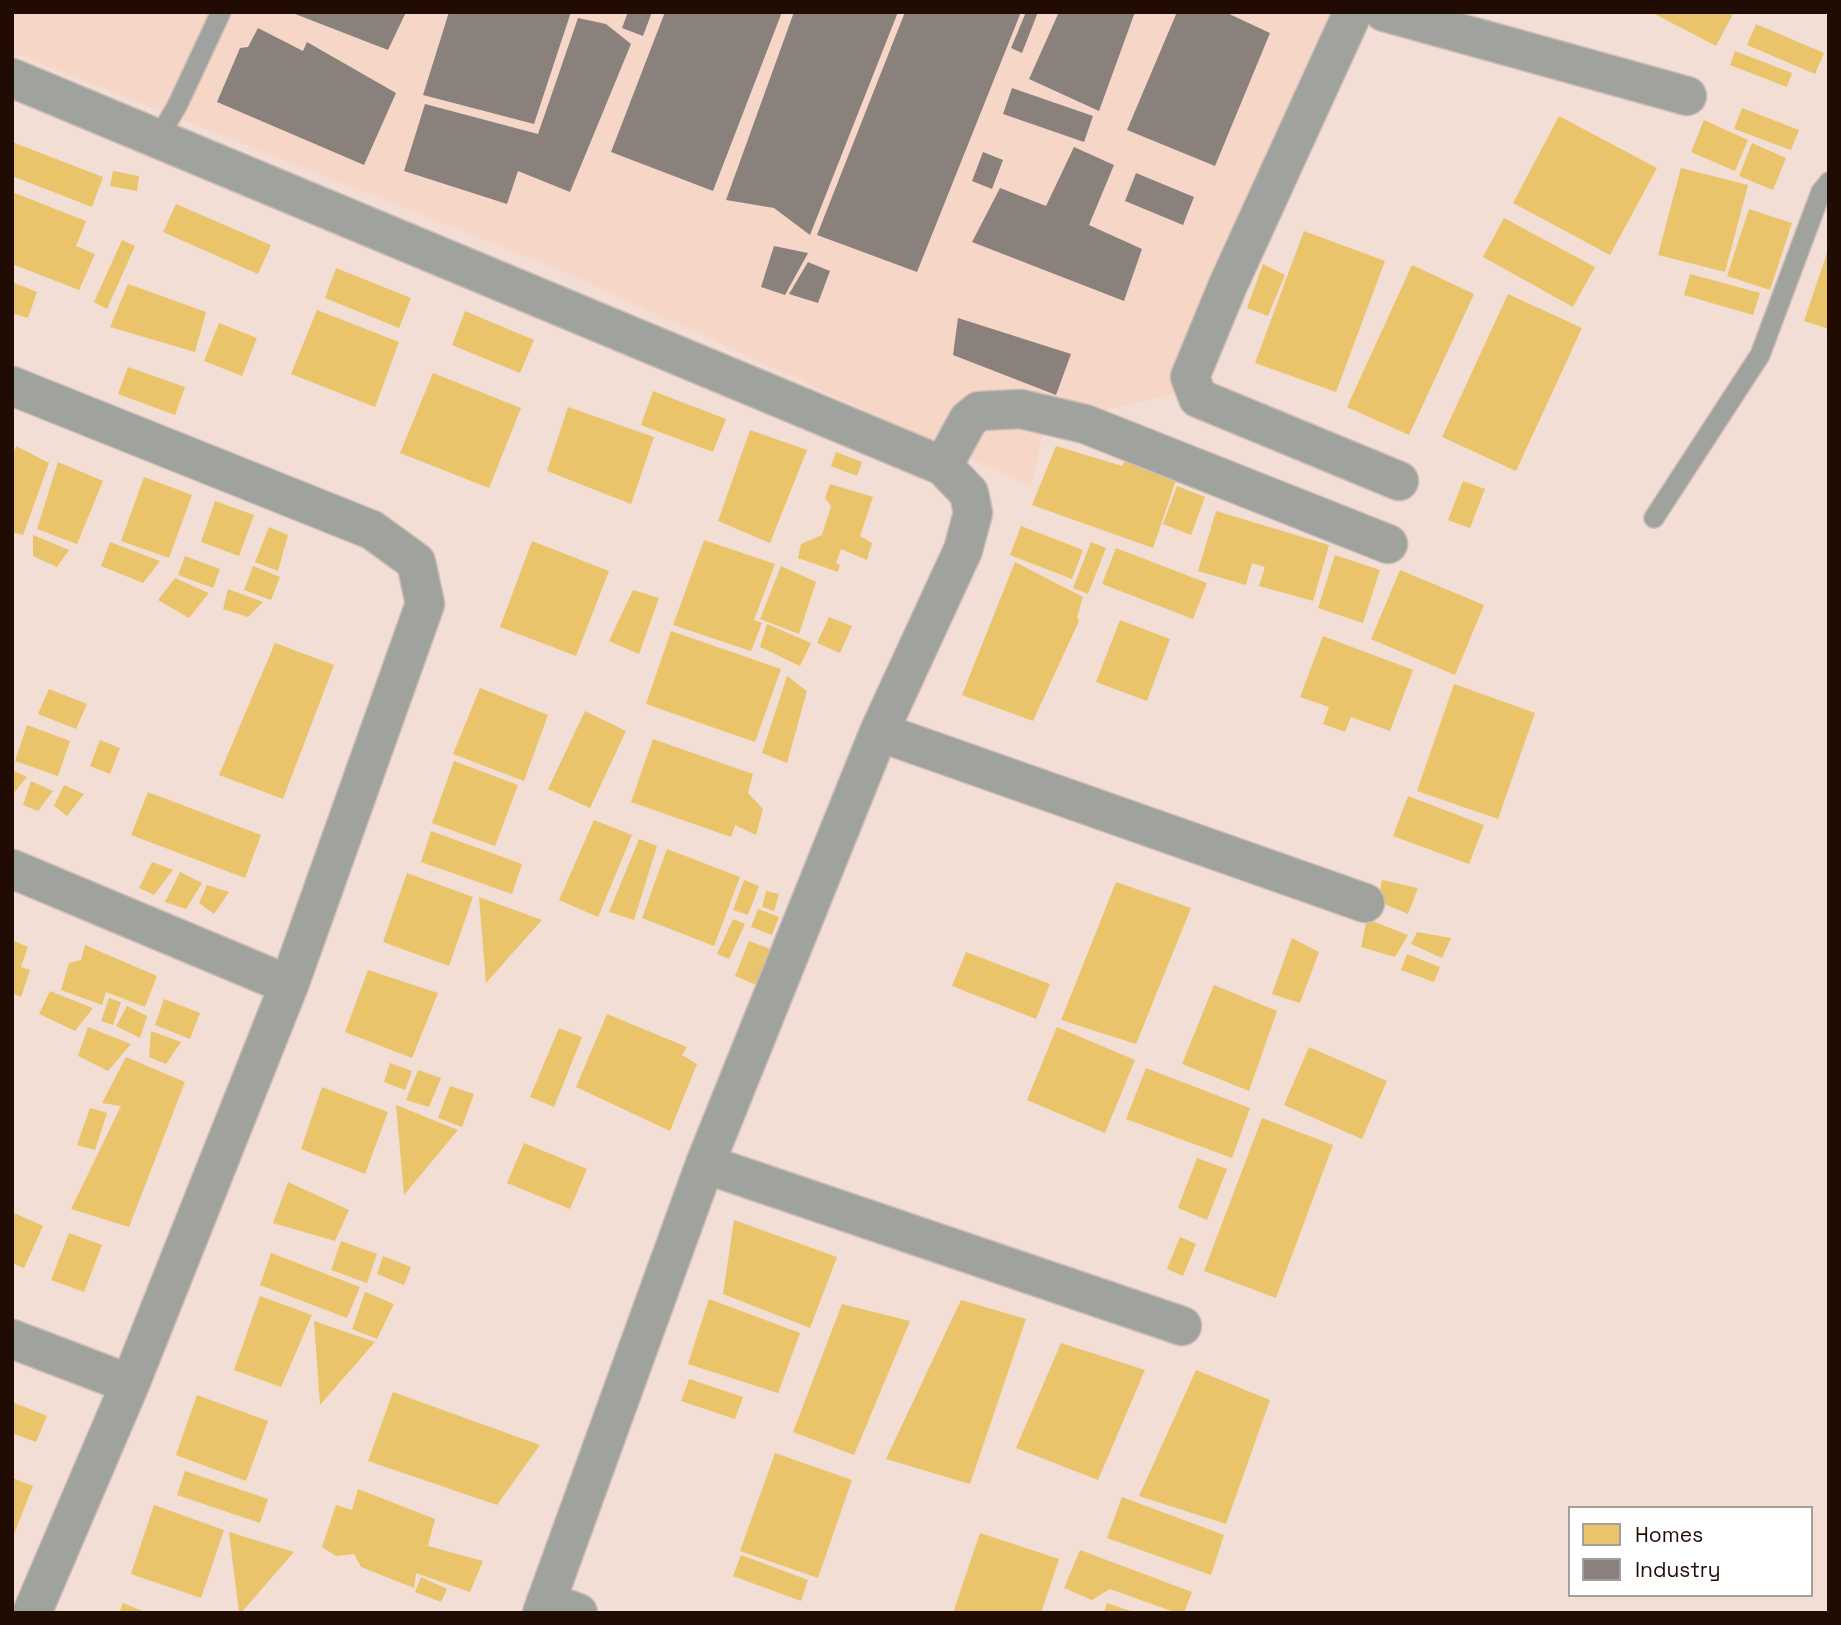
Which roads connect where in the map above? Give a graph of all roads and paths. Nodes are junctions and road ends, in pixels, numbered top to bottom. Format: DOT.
graph roads {
  1 [pos="221,12"];
  2 [pos="1353,12"];
  3 [pos="1384,12"];
  4 [pos="12,78"];
  5 [pos="1686,96"];
  6 [pos="158,138"];
  7 [pos="1829,182"];
  8 [pos="12,386"];
  9 [pos="943,466"];
  10 [pos="1399,481"];
  11 [pos="1654,518"];
  12 [pos="1388,544"];
  13 [pos="879,732"];
  14 [pos="12,869"];
  15 [pos="1365,903"];
  16 [pos="289,985"];
  17 [pos="705,1164"];
  18 [pos="1182,1326"];
  19 [pos="12,1339"];
  20 [pos="130,1384"];
  21 [pos="555,1609"];
  22 [pos="32,1613"];
  1 -- 6 [label="lane"];
  2 -- 10 [label="street"];
  3 -- 5 [label="street"];
  4 -- 6 [label="street"];
  6 -- 9 [label="street"];
  7 -- 11 [label="lane"];
  8 -- 16 [label="street"];
  9 -- 12 [label="street"];
  9 -- 13 [label="street"];
  13 -- 15 [label="street"];
  13 -- 17 [label="street"];
  14 -- 16 [label="street"];
  16 -- 20 [label="street"];
  17 -- 18 [label="street"];
  17 -- 21 [label="street"];
  19 -- 20 [label="street"];
  20 -- 22 [label="street"];
}
